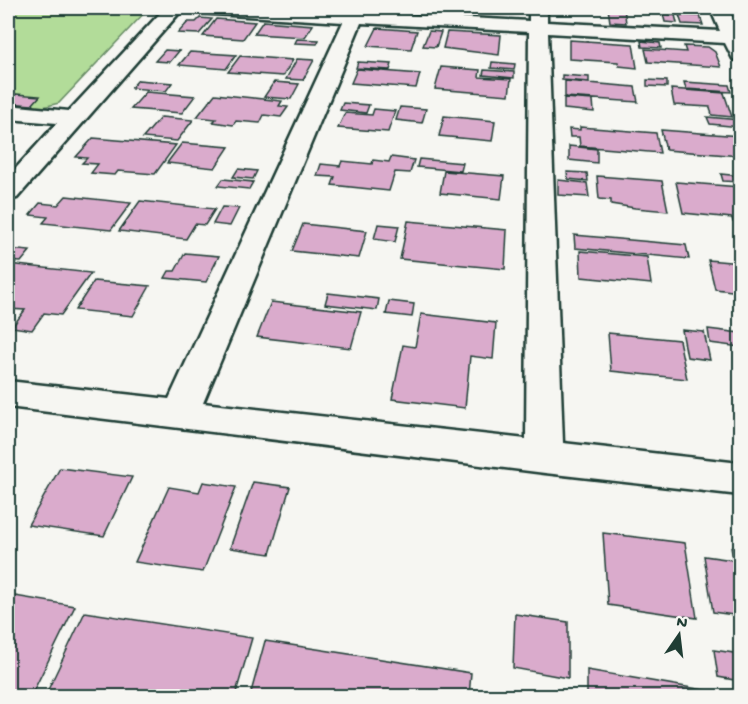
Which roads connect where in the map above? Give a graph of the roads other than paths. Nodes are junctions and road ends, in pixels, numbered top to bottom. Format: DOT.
graph roads {
  1 [pos="174,8"];
  2 [pos="185,8"];
  3 [pos="719,8"];
  4 [pos="354,17"];
  5 [pos="538,17"];
  6 [pos="738,44"];
  7 [pos="8,112"];
  8 [pos="74,118"];
  9 [pos="8,192"];
  10 [pos="8,394"];
  11 [pos="181,413"];
  12 [pos="545,458"];
  13 [pos="741,479"];
  1 -- 8 [label="street"];
  2 -- 4 [label="street"];
  3 -- 6 [label="street"];
  4 -- 5 [label="street"];
  4 -- 11 [label="street"];
  5 -- 6 [label="street"];
  5 -- 12 [label="street"];
  7 -- 8 [label="street"];
  8 -- 9 [label="street"];
  10 -- 11 [label="street"];
  11 -- 12 [label="street"];
  12 -- 13 [label="street"];
}
